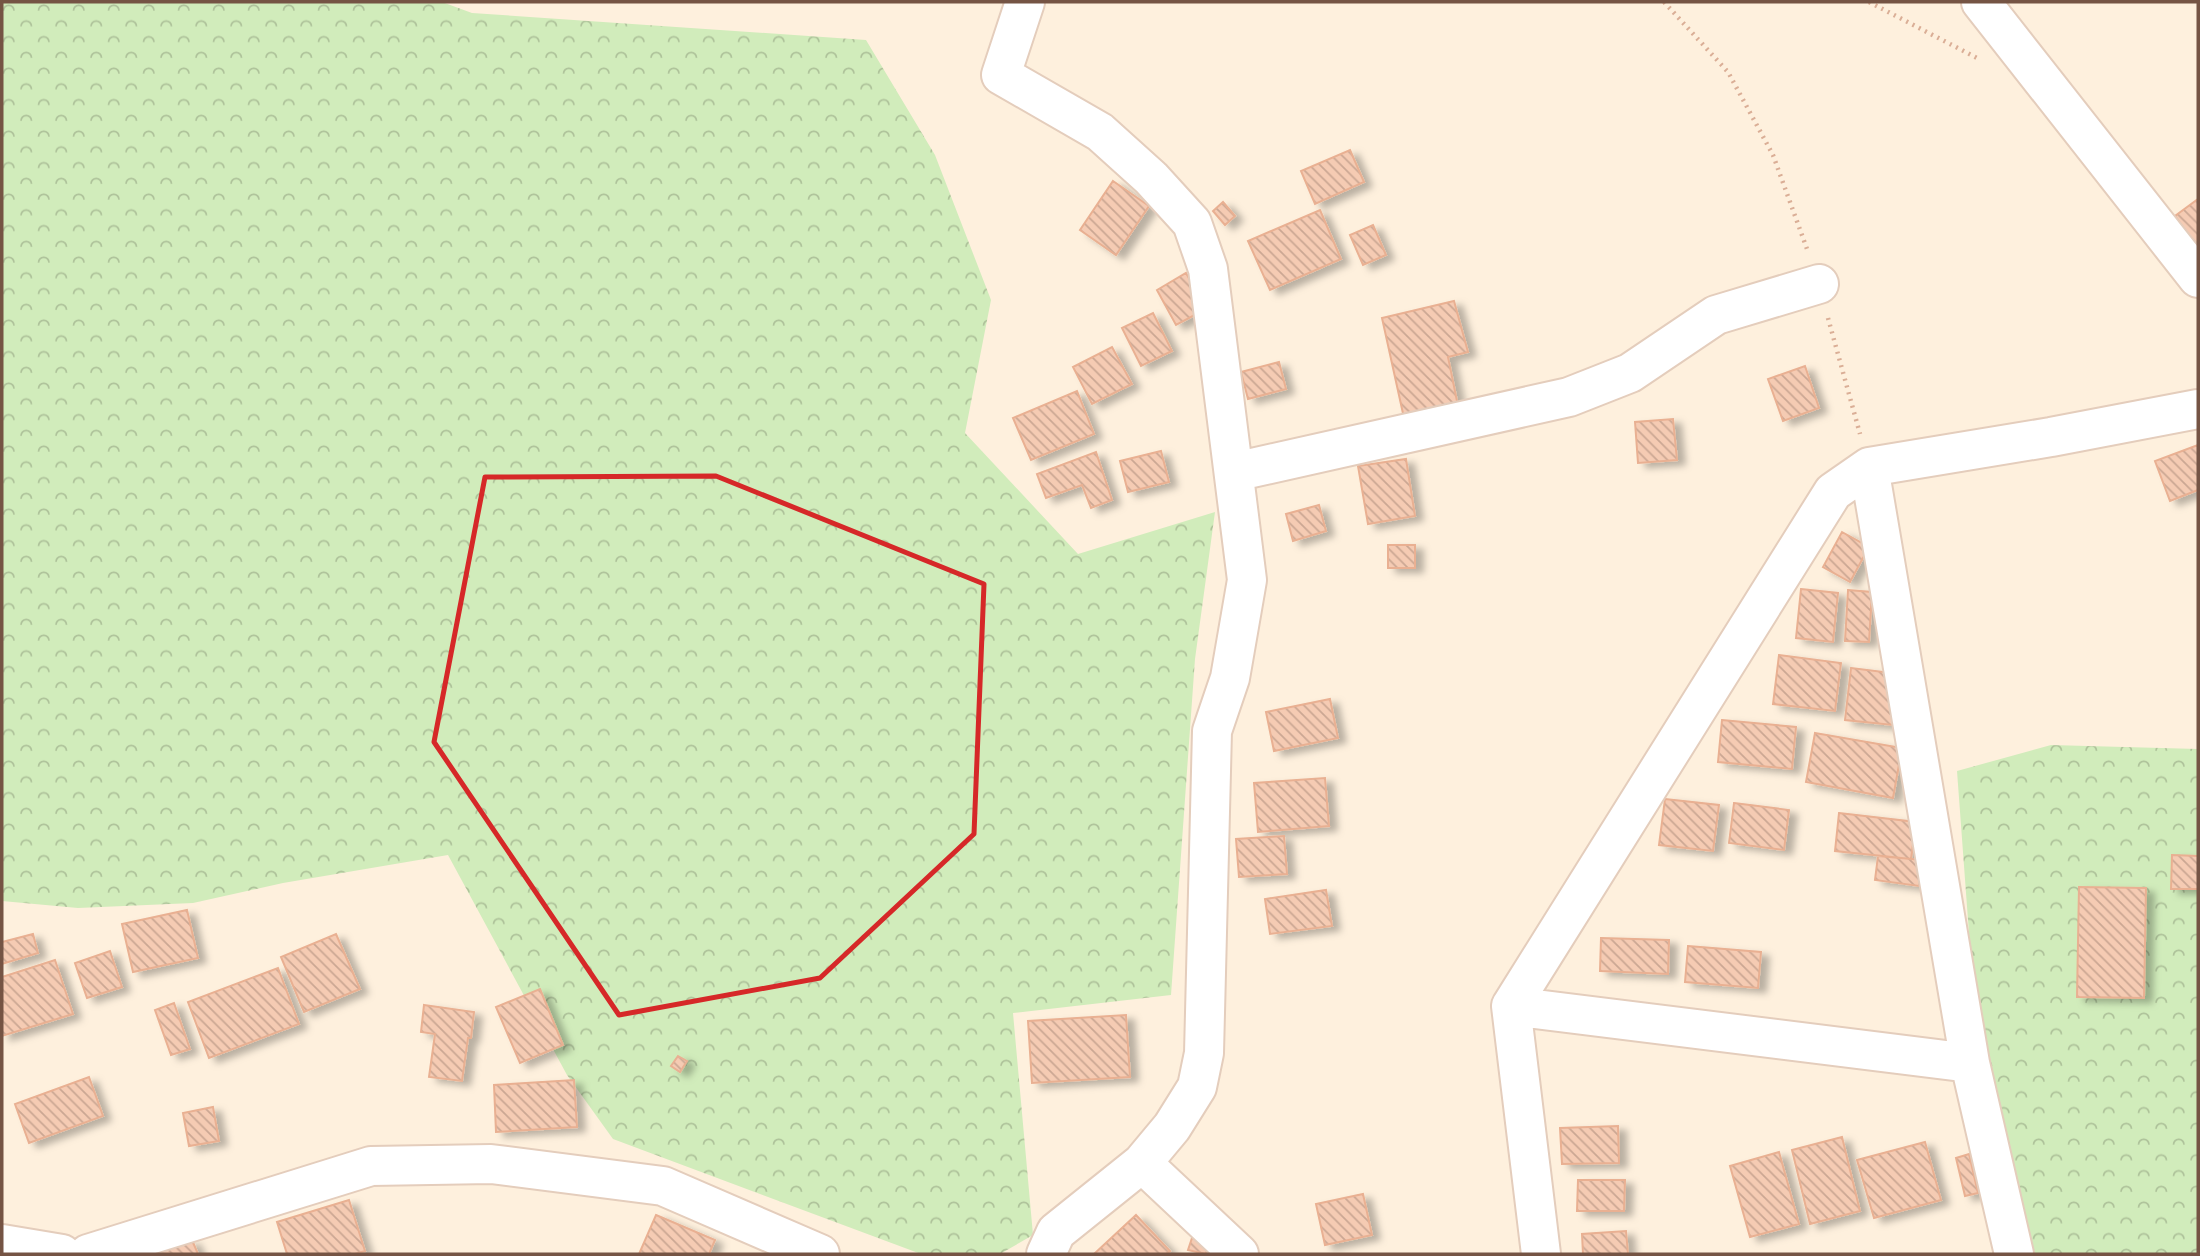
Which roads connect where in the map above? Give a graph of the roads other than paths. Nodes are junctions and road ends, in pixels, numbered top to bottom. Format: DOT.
graph roads {
  1 [pos="1025,2"];
  2 [pos="1981,2"];
  3 [pos="2013,2"];
  4 [pos="2060,102"];
  5 [pos="2198,278"];
  6 [pos="1819,284"];
  7 [pos="2198,409"];
  8 [pos="1869,467"];
  9 [pos="1234,472"];
  10 [pos="1511,1006"];
  11 [pos="1970,1063"];
  12 [pos="1142,1163"];
  13 [pos="2,1245"];
  14 [pos="62,1254"];
  15 [pos="88,1254"];
  16 [pos="820,1254"];
  17 [pos="1046,1254"];
  18 [pos="1239,1254"];
  19 [pos="1541,1254"];
  20 [pos="2014,1254"];
  1 -- 9 [label="street"];
  2 -- 4 [label="street"];
  3 -- 4 [label="street"];
  4 -- 5 [label="street"];
  6 -- 9 [label="street"];
  7 -- 8 [label="street"];
  8 -- 10 [label="street"];
  8 -- 11 [label="street"];
  9 -- 12 [label="street"];
  10 -- 11 [label="street"];
  10 -- 19 [label="street"];
  11 -- 20 [label="street"];
  12 -- 17 [label="street"];
  12 -- 18 [label="street"];
  13 -- 14 [label="street"];
  15 -- 16 [label="street"];
}
